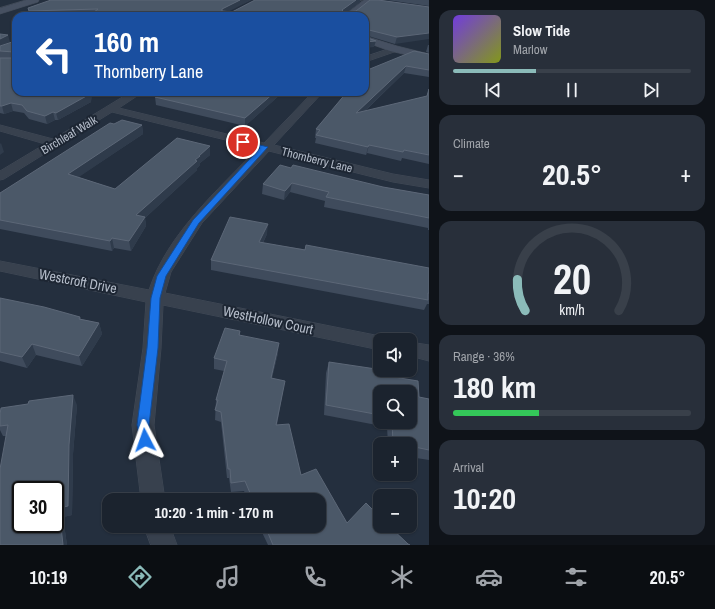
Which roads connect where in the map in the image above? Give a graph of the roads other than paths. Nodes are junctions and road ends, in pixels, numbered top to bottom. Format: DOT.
graph roads {
  1 [pos="35,0"];
  2 [pos="367,0"];
  3 [pos="429,9"];
  4 [pos="0,11"];
  5 [pos="353,12"];
  6 [pos="369,40"];
  7 [pos="394,49"];
  8 [pos="429,57"];
  9 [pos="369,58"];
  10 [pos="132,96"];
  11 [pos="314,96"];
  12 [pos="112,109"];
  13 [pos="0,128"];
  14 [pos="56,143"];
  15 [pos="264,147"];
  16 [pos="0,176"];
  17 [pos="429,184"];
  18 [pos="0,266"];
  19 [pos="155,298"];
  20 [pos="373,342"];
  21 [pos="417,350"];
  22 [pos="429,353"];
  23 [pos="152,493"];
  24 [pos="160,533"];
  25 [pos="164,545"];
  1 -- 4 [label="street"];
  2 -- 3 [label="street"];
  2 -- 5 [label="street"];
  6 -- 7 [label="street"];
  7 -- 8 [label="street"];
  7 -- 9 [label="street"];
  10 -- 12 [label="street, Birchleaf Walk"];
  11 -- 15 [label="street"];
  12 -- 14 [label="street, Birchleaf Walk"];
  12 -- 15 [label="street, Thornberry Lane"];
  13 -- 14 [label="street"];
  14 -- 16 [label="street, Birchleaf Walk"];
  15 -- 17 [label="street, Thornberry Lane"];
  15 -- 19 [label="street"];
  18 -- 19 [label="street, Westcroft Drive"];
  19 -- 20 [label="street, WestHollow Court"];
  19 -- 23 [label="street"];
  21 -- 22 [label="street"];
  24 -- 25 [label="street"];
}
